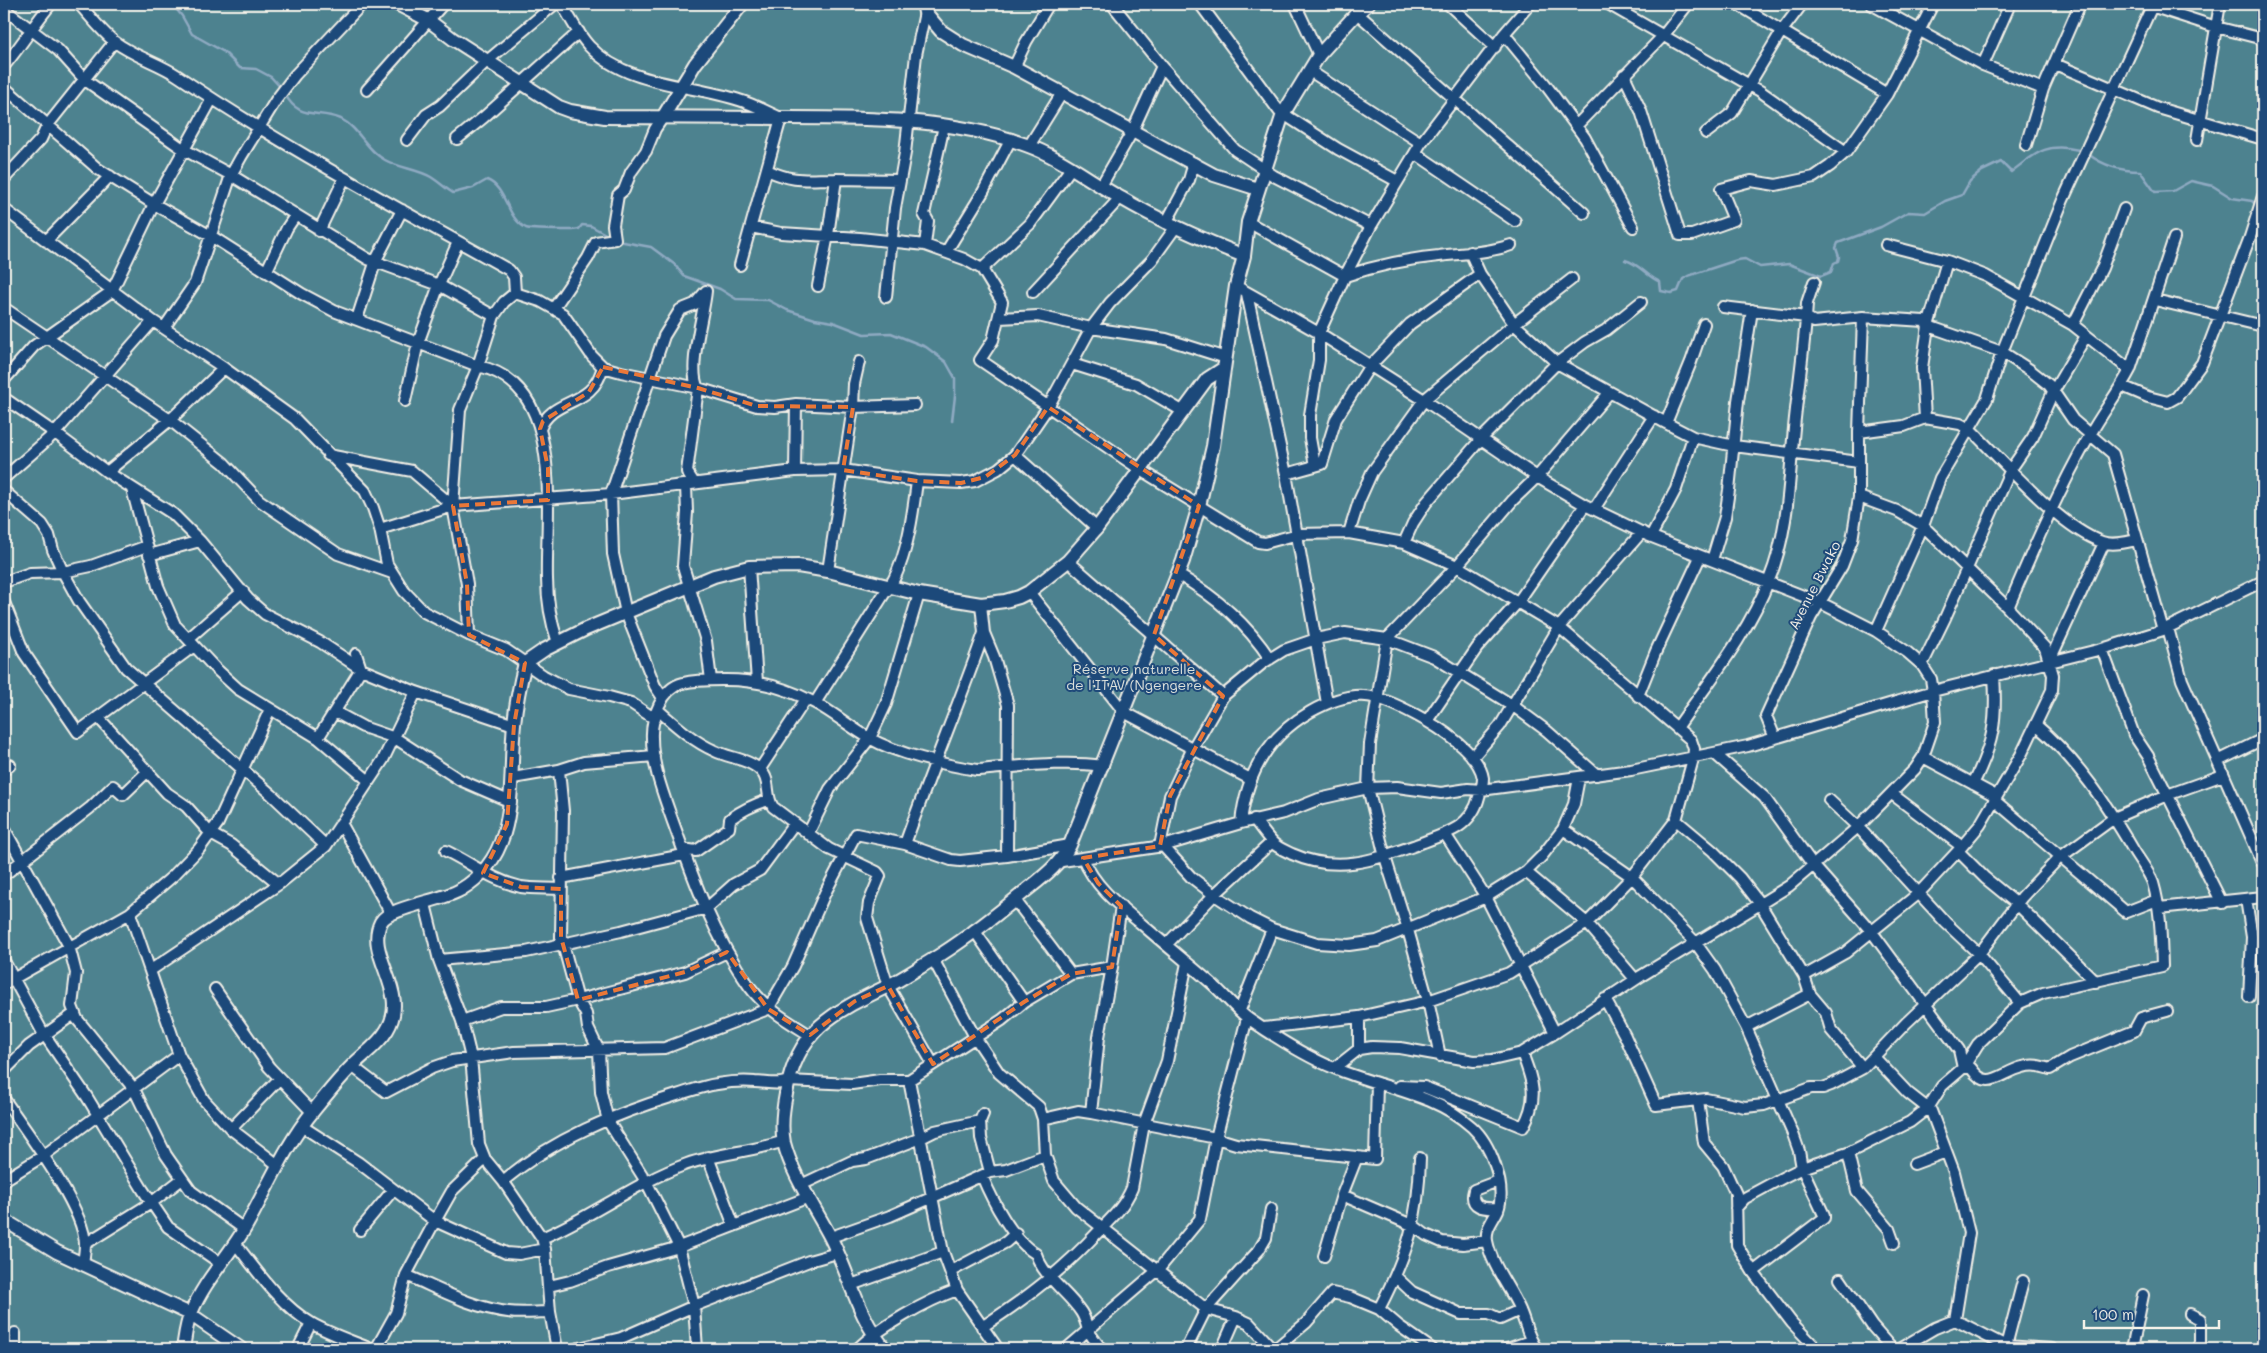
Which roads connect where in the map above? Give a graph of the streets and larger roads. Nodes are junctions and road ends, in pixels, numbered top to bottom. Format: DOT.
graph roads {
  1 [pos="51,4"];
  2 [pos="79,4"];
  3 [pos="362,4"];
  4 [pos="396,4"];
  5 [pos="443,4"];
  6 [pos="555,4"];
  7 [pos="562,4"];
  8 [pos="742,4"];
  9 [pos="1049,4"];
  10 [pos="1112,4"];
  11 [pos="1200,4"];
  12 [pos="1294,4"];
  13 [pos="1368,4"];
  14 [pos="1448,4"];
  15 [pos="1530,4"];
  16 [pos="1608,4"];
  17 [pos="1688,4"];
  18 [pos="1737,4"];
  19 [pos="1802,4"];
  20 [pos="1871,4"];
  21 [pos="1933,4"];
  22 [pos="2010,4"];
  23 [pos="2080,4"];
  24 [pos="2220,4"];
  25 [pos="2150,5"];
  26 [pos="924,8"];
  27 [pos="4,9"];
  28 [pos="1357,13"];
  29 [pos="428,20"];
  30 [pos="2216,27"];
  31 [pos="30,28"];
  32 [pos="1919,30"];
  33 [pos="579,32"];
  34 [pos="1781,32"];
  35 [pos="1504,34"];
  36 [pos="1662,36"];
  37 [pos="2263,39"];
  38 [pos="114,42"];
  39 [pos="1495,47"];
  40 [pos="1319,55"];
  41 [pos="487,61"];
  42 [pos="2055,64"];
  43 [pos="4,66"];
  44 [pos="1162,66"];
  45 [pos="1983,66"];
  46 [pos="1014,67"];
  47 [pos="1310,71"];
  48 [pos="1624,75"];
  49 [pos="85,80"];
  50 [pos="522,83"];
  51 [pos="1749,85"];
  52 [pos="680,87"];
  53 [pos="4,88"];
  54 [pos="2043,89"];
  55 [pos="367,90"];
  56 [pos="2114,91"];
  57 [pos="1062,93"];
  58 [pos="1887,94"];
  59 [pos="1454,98"];
  60 [pos="212,99"];
  61 [pos="1283,114"];
  62 [pos="663,117"];
  63 [pos="781,118"];
  64 [pos="2201,119"];
  65 [pos="907,122"];
  66 [pos="47,126"];
  67 [pos="944,126"];
  68 [pos="1576,126"];
  69 [pos="259,127"];
  70 [pos="1132,132"];
  71 [pos="1706,133"];
  72 [pos="456,139"];
  73 [pos="1011,139"];
  74 [pos="2263,139"];
  75 [pos="407,140"];
  76 [pos="2197,140"];
  77 [pos="2026,145"];
  78 [pos="1029,146"];
  79 [pos="1418,148"];
  80 [pos="183,149"];
  81 [pos="1846,152"];
  82 [pos="1194,164"];
  83 [pos="1072,168"];
  84 [pos="767,170"];
  85 [pos="1264,170"];
  86 [pos="110,176"];
  87 [pos="231,176"];
  88 [pos="4,179"];
  89 [pos="344,179"];
  90 [pos="836,179"];
  91 [pos="900,180"];
  92 [pos="1397,181"];
  93 [pos="1101,186"];
  94 [pos="1258,189"];
  95 [pos="2263,196"];
  96 [pos="1120,198"];
  97 [pos="154,204"];
  98 [pos="4,209"];
  99 [pos="2124,209"];
  100 [pos="402,210"];
  101 [pos="1584,213"];
  102 [pos="296,216"];
  103 [pos="1515,221"];
  104 [pos="1248,222"];
  105 [pos="1170,226"];
  106 [pos="1371,226"];
  107 [pos="751,227"];
  108 [pos="1632,227"];
  109 [pos="319,231"];
  110 [pos="828,235"];
  111 [pos="211,236"];
  112 [pos="2174,238"];
  113 [pos="46,241"];
  114 [pos="892,241"];
  115 [pos="458,242"];
  116 [pos="925,245"];
  117 [pos="1511,245"];
  118 [pos="1886,245"];
  119 [pos="946,252"];
  120 [pos="1470,252"];
  121 [pos="1244,256"];
  122 [pos="376,260"];
  123 [pos="1947,261"];
  124 [pos="740,265"];
  125 [pos="982,269"];
  126 [pos="266,272"];
  127 [pos="1480,274"];
  128 [pos="1345,276"];
  129 [pos="1572,279"];
  130 [pos="1814,282"];
  131 [pos="439,285"];
  132 [pos="818,286"];
  133 [pos="1236,286"];
  134 [pos="112,291"];
  135 [pos="1033,292"];
  136 [pos="515,293"];
  137 [pos="1247,294"];
  138 [pos="2026,296"];
  139 [pos="886,297"];
  140 [pos="2155,300"];
  141 [pos="1641,302"];
  142 [pos="1723,307"];
  143 [pos="4,308"];
  144 [pos="557,310"];
  145 [pos="1752,310"];
  146 [pos="494,316"];
  147 [pos="2220,316"];
  148 [pos="1806,317"];
  149 [pos="1863,317"];
  150 [pos="999,318"];
  151 [pos="356,320"];
  152 [pos="153,321"];
  153 [pos="1514,324"];
  154 [pos="1704,324"];
  155 [pos="2073,325"];
  156 [pos="1928,326"];
  157 [pos="2263,326"];
  158 [pos="164,328"];
  159 [pos="1091,328"];
  160 [pos="1319,333"];
  161 [pos="2086,336"];
  162 [pos="418,343"];
  163 [pos="2002,352"];
  164 [pos="859,362"];
  165 [pos="1225,363"];
  166 [pos="1557,363"];
  167 [pos="1072,364"];
  168 [pos="478,366"];
  169 [pos="603,367"];
  170 [pos="1368,367"];
  171 [pos="224,368"];
  172 [pos="2130,370"];
  173 [pos="105,376"];
  174 [pos="650,379"];
  175 [pos="4,380"];
  176 [pos="2122,386"];
  177 [pos="698,388"];
  178 [pos="1610,392"];
  179 [pos="2053,392"];
  180 [pos="4,398"];
  181 [pos="1424,400"];
  182 [pos="405,401"];
  183 [pos="796,404"];
  184 [pos="915,406"];
  185 [pos="853,407"];
  186 [pos="1048,407"];
  187 [pos="1184,412"];
  188 [pos="1654,416"];
  189 [pos="1925,418"];
  190 [pos="170,420"];
  191 [pos="1666,423"];
  192 [pos="540,429"];
  193 [pos="1970,429"];
  194 [pos="1858,432"];
  195 [pos="55,433"];
  196 [pos="2090,434"];
  197 [pos="1693,437"];
  198 [pos="1481,439"];
  199 [pos="1734,446"];
  200 [pos="1791,453"];
  201 [pos="328,455"];
  202 [pos="1015,455"];
  203 [pos="1859,462"];
  204 [pos="1314,466"];
  205 [pos="2011,469"];
  206 [pos="843,470"];
  207 [pos="1141,470"];
  208 [pos="795,471"];
  209 [pos="107,472"];
  210 [pos="1286,474"];
  211 [pos="1537,477"];
  212 [pos="4,478"];
  213 [pos="917,481"];
  214 [pos="690,485"];
  215 [pos="132,489"];
  216 [pos="4,491"];
  217 [pos="611,494"];
  218 [pos="1859,497"];
  219 [pos="548,500"];
  220 [pos="453,506"];
  221 [pos="1200,506"];
  222 [pos="1589,507"];
  223 [pos="2051,508"];
  224 [pos="1923,526"];
  225 [pos="1097,528"];
  226 [pos="380,530"];
  227 [pos="1349,533"];
  228 [pos="1298,534"];
  229 [pos="1646,534"];
  230 [pos="2137,540"];
  231 [pos="200,541"];
  232 [pos="1404,543"];
  233 [pos="2104,543"];
  234 [pos="148,550"];
  235 [pos="1700,557"];
  236 [pos="1712,560"];
  237 [pos="1068,562"];
  238 [pos="1457,566"];
  239 [pos="749,567"];
  240 [pos="1967,568"];
  241 [pos="828,571"];
  242 [pos="63,572"];
  243 [pos="392,573"];
  244 [pos="1178,574"];
  245 [pos="1769,581"];
  246 [pos="2263,581"];
  247 [pos="4,582"];
  248 [pos="892,585"];
  249 [pos="688,586"];
  250 [pos="243,592"];
  251 [pos="1029,592"];
  252 [pos="919,594"];
  253 [pos="4,602"];
  254 [pos="1518,602"];
  255 [pos="1821,603"];
  256 [pos="981,604"];
  257 [pos="2008,608"];
  258 [pos="626,613"];
  259 [pos="1559,627"];
  260 [pos="2165,629"];
  261 [pos="1876,631"];
  262 [pos="984,633"];
  263 [pos="469,635"];
  264 [pos="1154,635"];
  265 [pos="1316,639"];
  266 [pos="1387,640"];
  267 [pos="191,642"];
  268 [pos="558,643"];
  269 [pos="2102,649"];
  270 [pos="356,654"];
  271 [pos="1270,659"];
  272 [pos="2050,660"];
  273 [pos="525,663"];
  274 [pos="1922,665"];
  275 [pos="361,669"];
  276 [pos="1461,673"];
  277 [pos="1994,675"];
  278 [pos="711,680"];
  279 [pos="144,682"];
  280 [pos="757,682"];
  281 [pos="1933,691"];
  282 [pos="416,692"];
  283 [pos="1223,696"];
  284 [pos="1638,696"];
  285 [pos="663,698"];
  286 [pos="1379,699"];
  287 [pos="810,701"];
  288 [pos="1327,703"];
  289 [pos="1512,705"];
  290 [pos="270,709"];
  291 [pos="335,712"];
  292 [pos="1124,712"];
  293 [pos="657,714"];
  294 [pos="98,717"];
  295 [pos="1427,721"];
  296 [pos="514,725"];
  297 [pos="2036,726"];
  298 [pos="1677,728"];
  299 [pos="318,738"];
  300 [pos="395,738"];
  301 [pos="870,738"];
  302 [pos="1775,738"];
  303 [pos="2263,739"];
  304 [pos="1193,748"];
  305 [pos="1715,754"];
  306 [pos="654,756"];
  307 [pos="1923,757"];
  308 [pos="1472,758"];
  309 [pos="1693,759"];
  310 [pos="934,762"];
  311 [pos="2218,762"];
  312 [pos="1103,766"];
  313 [pos="1009,767"];
  314 [pos="760,769"];
  315 [pos="242,770"];
  316 [pos="559,770"];
  317 [pos="148,771"];
  318 [pos="1597,775"];
  319 [pos="2223,775"];
  320 [pos="513,778"];
  321 [pos="1580,778"];
  322 [pos="1250,779"];
  323 [pos="369,781"];
  324 [pos="1974,784"];
  325 [pos="1368,788"];
  326 [pos="1481,790"];
  327 [pos="1892,794"];
  328 [pos="2167,795"];
  329 [pos="1995,798"];
  330 [pos="768,800"];
  331 [pos="1829,800"];
  332 [pos="511,802"];
  333 [pos="2114,818"];
  334 [pos="1254,820"];
  335 [pos="1676,820"];
  336 [pos="1241,822"];
  337 [pos="341,823"];
  338 [pos="794,824"];
  339 [pos="1858,827"];
  340 [pos="4,828"];
  341 [pos="1563,829"];
  342 [pos="210,834"];
  343 [pos="808,834"];
  344 [pos="1445,834"];
  345 [pos="1272,842"];
  346 [pos="905,844"];
  347 [pos="1070,845"];
  348 [pos="326,846"];
  349 [pos="1161,846"];
  350 [pos="1960,849"];
  351 [pos="446,851"];
  352 [pos="684,852"];
  353 [pos="1007,856"];
  354 [pos="842,857"];
  355 [pos="1385,857"];
  356 [pos="1083,858"];
  357 [pos="2059,858"];
  358 [pos="1062,861"];
  359 [pos="22,862"];
  360 [pos="2263,864"];
  361 [pos="1813,865"];
  362 [pos="1526,872"];
  363 [pos="483,873"];
  364 [pos="4,875"];
  365 [pos="1632,877"];
  366 [pos="561,878"];
  367 [pos="278,884"];
  368 [pos="560,889"];
  369 [pos="1918,894"];
  370 [pos="1214,895"];
  371 [pos="2263,897"];
  372 [pos="1486,898"];
  373 [pos="2246,899"];
  374 [pos="1015,900"];
  375 [pos="2222,903"];
  376 [pos="426,904"];
  377 [pos="1760,904"];
  378 [pos="2018,904"];
  379 [pos="2158,904"];
  380 [pos="1121,906"];
  381 [pos="707,908"];
  382 [pos="390,912"];
  383 [pos="130,913"];
  384 [pos="1587,923"];
  385 [pos="1272,929"];
  386 [pos="974,930"];
  387 [pos="1408,930"];
  388 [pos="1872,932"];
  389 [pos="1695,942"];
  390 [pos="565,944"];
  391 [pos="1166,945"];
  392 [pos="68,946"];
  393 [pos="727,952"];
  394 [pos="1979,954"];
  395 [pos="439,960"];
  396 [pos="933,960"];
  397 [pos="4,961"];
  398 [pos="1187,963"];
  399 [pos="1522,964"];
  400 [pos="1112,967"];
  401 [pos="151,970"];
  402 [pos="1071,974"];
  403 [pos="1804,976"];
  404 [pos="14,978"];
  405 [pos="1635,980"];
  406 [pos="2096,982"];
  407 [pos="4,984"];
  408 [pos="888,986"];
  409 [pos="215,989"];
  410 [pos="1810,994"];
  411 [pos="2249,997"];
  412 [pos="578,1000"];
  413 [pos="1428,1000"];
  414 [pos="1606,1000"];
  415 [pos="1024,1002"];
  416 [pos="2020,1002"];
  417 [pos="1926,1005"];
  418 [pos="768,1009"];
  419 [pos="1240,1010"];
  420 [pos="2168,1011"];
  421 [pos="74,1014"];
  422 [pos="1360,1017"];
  423 [pos="1247,1018"];
  424 [pos="462,1021"];
  425 [pos="1746,1026"];
  426 [pos="1264,1028"];
  427 [pos="1555,1033"];
  428 [pos="44,1034"];
  429 [pos="810,1035"];
  430 [pos="975,1037"];
  431 [pos="1359,1049"];
  432 [pos="599,1051"];
  433 [pos="1522,1053"];
  434 [pos="179,1055"];
  435 [pos="1440,1056"];
  436 [pos="471,1058"];
  437 [pos="1874,1058"];
  438 [pos="933,1064"];
  439 [pos="352,1066"];
  440 [pos="1335,1068"];
  441 [pos="1863,1068"];
  442 [pos="1963,1068"];
  443 [pos="4,1071"];
  444 [pos="279,1079"];
  445 [pos="909,1080"];
  446 [pos="788,1081"];
  447 [pos="1378,1083"];
  448 [pos="1393,1086"];
  449 [pos="134,1089"];
  450 [pos="4,1099"];
  451 [pos="1698,1100"];
  452 [pos="1777,1101"];
  453 [pos="1928,1108"];
  454 [pos="312,1112"];
  455 [pos="1091,1113"];
  456 [pos="98,1116"];
  457 [pos="1043,1119"];
  458 [pos="608,1120"];
  459 [pos="1144,1124"];
  460 [pos="303,1127"];
  461 [pos="232,1129"];
  462 [pos="921,1138"];
  463 [pos="1216,1138"];
  464 [pos="784,1141"];
  465 [pos="1946,1152"];
  466 [pos="1848,1153"];
  467 [pos="1045,1155"];
  468 [pos="42,1156"];
  469 [pos="1357,1156"];
  470 [pos="708,1157"];
  471 [pos="1420,1158"];
  472 [pos="485,1159"];
  473 [pos="1914,1164"];
  474 [pos="278,1165"];
  475 [pos="1802,1168"];
  476 [pos="986,1174"];
  477 [pos="182,1179"];
  478 [pos="4,1180"];
  479 [pos="503,1181"];
  480 [pos="1498,1181"];
  481 [pos="647,1183"];
  482 [pos="802,1185"];
  483 [pos="393,1190"];
  484 [pos="1342,1195"];
  485 [pos="932,1196"];
  486 [pos="809,1197"];
  487 [pos="151,1203"];
  488 [pos="1498,1208"];
  489 [pos="1736,1208"];
  490 [pos="1271,1209"];
  491 [pos="4,1220"];
  492 [pos="435,1221"];
  493 [pos="734,1226"];
  494 [pos="1414,1226"];
  495 [pos="244,1229"];
  496 [pos="1101,1229"];
  497 [pos="360,1230"];
  498 [pos="1016,1233"];
  499 [pos="831,1237"];
  500 [pos="542,1238"];
  501 [pos="1487,1241"];
  502 [pos="235,1243"];
  503 [pos="85,1244"];
  504 [pos="1894,1244"];
  505 [pos="679,1247"];
  506 [pos="545,1249"];
  507 [pos="943,1252"];
  508 [pos="837,1253"];
  509 [pos="1324,1256"];
  510 [pos="220,1263"];
  511 [pos="83,1264"];
  512 [pos="951,1270"];
  513 [pos="1158,1270"];
  514 [pos="1753,1272"];
  515 [pos="406,1275"];
  516 [pos="1396,1277"];
  517 [pos="1051,1279"];
  518 [pos="1840,1279"];
  519 [pos="2023,1281"];
  520 [pos="851,1285"];
  521 [pos="550,1286"];
  522 [pos="957,1290"];
  523 [pos="2143,1295"];
  524 [pos="694,1306"];
  525 [pos="1206,1309"];
  526 [pos="1379,1309"];
  527 [pos="1520,1310"];
  528 [pos="550,1312"];
  529 [pos="190,1314"];
  530 [pos="2190,1314"];
  531 [pos="1236,1317"];
  532 [pos="1955,1320"];
  533 [pos="311,1323"];
  534 [pos="982,1327"];
  535 [pos="1089,1331"];
  536 [pos="15,1333"];
  537 [pos="873,1334"];
  538 [pos="1534,1345"];
  539 [pos="2006,1346"];
  540 [pos="15,1349"];
  541 [pos="183,1349"];
  542 [pos="241,1349"];
  543 [pos="298,1349"];
  544 [pos="371,1349"];
  545 [pos="376,1349"];
  546 [pos="558,1349"];
  547 [pos="575,1349"];
  548 [pos="697,1349"];
  549 [pos="856,1349"];
  550 [pos="885,1349"];
  551 [pos="998,1349"];
  552 [pos="1066,1349"];
  553 [pos="1101,1349"];
  554 [pos="1186,1349"];
  555 [pos="1222,1349"];
  556 [pos="1274,1349"];
  557 [pos="1432,1349"];
  558 [pos="1507,1349"];
  559 [pos="1818,1349"];
  560 [pos="1892,1349"];
  561 [pos="1899,1349"];
  562 [pos="2052,1349"];
  563 [pos="2132,1349"];
  564 [pos="2200,1349"];
  1 -- 31 [label="street"];
  2 -- 38 [label="street"];
  3 -- 69 [label="street"];
  4 -- 29 [label="street"];
  5 -- 29 [label="street"];
  6 -- 41 [label="street"];
  7 -- 33 [label="street"];
  8 -- 52 [label="street"];
  9 -- 46 [label="street"];
  10 -- 44 [label="street"];
  11 -- 61 [label="street"];
  12 -- 40 [label="street"];
  13 -- 28 [label="street"];
  14 -- 39 [label="street"];
  15 -- 35 [label="street"];
  16 -- 36 [label="street"];
  17 -- 36 [label="street"];
  18 -- 34 [label="street"];
  19 -- 34 [label="street"];
  20 -- 32 [label="street"];
  21 -- 32 [label="street"];
  22 -- 45 [label="street"];
  23 -- 42 [label="street"];
  24 -- 30 [label="street"];
  25 -- 30 [label="street"];
  25 -- 56 [label="street"];
  26 -- 46 [label="street"];
  26 -- 65 [label="street"];
  27 -- 31 [label="street"];
  28 -- 40 [label="street"];
  28 -- 59 [label="street"];
  29 -- 41 [label="street"];
  29 -- 55 [label="street"];
  30 -- 37 [label="street"];
  30 -- 64 [label="street"];
  31 -- 43 [label="street"];
  31 -- 49 [label="street"];
  32 -- 45 [label="street"];
  32 -- 58 [label="street"];
  33 -- 50 [label="street"];
  33 -- 52 [label="street"];
  34 -- 51 [label="street"];
  34 -- 58 [label="street"];
  35 -- 39 [label="street"];
  35 -- 68 [label="street"];
  36 -- 48 [label="street"];
  36 -- 51 [label="street"];
  38 -- 49 [label="street"];
  38 -- 60 [label="street"];
  39 -- 59 [label="street"];
  40 -- 47 [label="street"];
  41 -- 50 [label="street"];
  41 -- 75 [label="street"];
  42 -- 54 [label="street"];
  42 -- 56 [label="street"];
  44 -- 70 [label="street"];
  44 -- 85 [label="street"];
  45 -- 54 [label="street"];
  46 -- 57 [label="street"];
  47 -- 61 [label="street"];
  47 -- 79 [label="street"];
  48 -- 68 [label="street"];
  48 -- 81 [label="street"];
  49 -- 66 [label="street"];
  49 -- 80 [label="street"];
  50 -- 62 [label="street"];
  50 -- 72 [label="street"];
  51 -- 71 [label="street"];
  51 -- 81 [label="street"];
  52 -- 62 [label="street"];
  52 -- 63 [label="street"];
  53 -- 66 [label="street"];
  54 -- 77 [label="street"];
  56 -- 64 [label="street"];
  56 -- 138 [label="street"];
  57 -- 70 [label="street"];
  57 -- 78 [label="street"];
  58 -- 81 [label="street"];
  59 -- 79 [label="street"];
  59 -- 101 [label="street"];
  60 -- 69 [label="street"];
  60 -- 80 [label="street"];
  61 -- 85 [label="street"];
  61 -- 92 [label="street"];
  62 -- 63 [label="street"];
  62 -- 144 [label="street"];
  63 -- 65 [label="street"];
  63 -- 84 [label="street"];
  64 -- 74 [label="street"];
  64 -- 76 [label="street"];
  65 -- 67 [label="street"];
  65 -- 91 [label="street"];
  66 -- 86 [label="street"];
  66 -- 88 [label="street"];
  67 -- 73 [label="street"];
  67 -- 116 [label="street"];
  68 -- 108 [label="street"];
  69 -- 87 [label="street"];
  69 -- 89 [label="street"];
  70 -- 82 [label="street"];
  70 -- 93 [label="street"];
  73 -- 78 [label="street"];
  73 -- 119 [label="street"];
  78 -- 83 [label="street"];
  79 -- 92 [label="street"];
  79 -- 103 [label="street"];
  80 -- 87 [label="street"];
  80 -- 97 [label="street"];
  82 -- 94 [label="street"];
  82 -- 105 [label="street"];
  83 -- 93 [label="street"];
  83 -- 125 [label="street"];
  84 -- 90 [label="street"];
  84 -- 107 [label="street"];
  85 -- 94 [label="street"];
  85 -- 106 [label="street"];
  86 -- 97 [label="street"];
  86 -- 113 [label="street"];
  87 -- 102 [label="street"];
  87 -- 111 [label="street"];
  89 -- 100 [label="street"];
  89 -- 109 [label="street"];
  90 -- 91 [label="street"];
  90 -- 110 [label="street"];
  91 -- 114 [label="street"];
  92 -- 106 [label="street"];
  93 -- 96 [label="street"];
  94 -- 104 [label="street"];
  95 -- 147 [label="street"];
  96 -- 105 [label="street"];
  96 -- 135 [label="street"];
  97 -- 111 [label="street"];
  97 -- 134 [label="street"];
  98 -- 113 [label="street"];
  99 -- 155 [label="street"];
  100 -- 115 [label="street"];
  100 -- 122 [label="street"];
  102 -- 109 [label="street"];
  102 -- 126 [label="street"];
  104 -- 121 [label="street"];
  104 -- 128 [label="street"];
  105 -- 121 [label="street"];
  105 -- 159 [label="street"];
  106 -- 128 [label="street"];
  107 -- 110 [label="street"];
  107 -- 124 [label="street"];
  109 -- 122 [label="street"];
  110 -- 114 [label="street"];
  110 -- 132 [label="street"];
  111 -- 126 [label="street"];
  111 -- 158 [label="street"];
  112 -- 140 [label="street"];
  113 -- 134 [label="street"];
  114 -- 116 [label="street"];
  114 -- 139 [label="street"];
  115 -- 131 [label="street"];
  115 -- 136 [label="street"];
  116 -- 119 [label="street"];
  117 -- 120 [label="street"];
  118 -- 123 [label="street"];
  119 -- 125 [label="street"];
  120 -- 127 [label="street"];
  120 -- 128 [label="street"];
  121 -- 133 [label="street"];
  122 -- 131 [label="street"];
  122 -- 151 [label="street"];
  123 -- 138 [label="street"];
  123 -- 156 [label="street"];
  125 -- 150 [label="street"];
  126 -- 151 [label="street"];
  127 -- 153 [label="street"];
  127 -- 170 [label="street"];
  128 -- 160 [label="street"];
  129 -- 153 [label="street"];
  130 -- 148 [label="street"];
  131 -- 146 [label="street"];
  131 -- 162 [label="street"];
  133 -- 137 [label="street"];
  133 -- 165 [label="street"];
  134 -- 152 [label="street"];
  134 -- 175 [label="street"];
  136 -- 144 [label="street"];
  136 -- 146 [label="street"];
  137 -- 160 [label="street"];
  137 -- 210 [label="street"];
  138 -- 155 [label="street"];
  138 -- 163 [label="street"];
  140 -- 147 [label="street"];
  140 -- 172 [label="street"];
  141 -- 166 [label="street"];
  142 -- 145 [label="street"];
  143 -- 173 [label="street"];
  144 -- 169 [label="street"];
  145 -- 148 [label="street"];
  145 -- 199 [label="street"];
  146 -- 168 [label="street"];
  147 -- 157 [label="street"];
  147 -- 176 [label="street"];
  148 -- 149 [label="street"];
  148 -- 200 [label="street"];
  149 -- 156 [label="street"];
  149 -- 194 [label="street, Avenue Bwako"];
  150 -- 159 [label="street"];
  150 -- 186 [label="street"];
  151 -- 162 [label="street"];
  152 -- 158 [label="street"];
  152 -- 173 [label="street"];
  153 -- 166 [label="street"];
  153 -- 181 [label="street"];
  154 -- 191 [label="street"];
  155 -- 161 [label="street"];
  156 -- 163 [label="street"];
  156 -- 189 [label="street"];
  158 -- 171 [label="street"];
  159 -- 165 [label="street"];
  159 -- 167 [label="street"];
  160 -- 170 [label="street"];
  160 -- 204 [label="street"];
  161 -- 172 [label="street"];
  161 -- 179 [label="street"];
  162 -- 168 [label="street"];
  162 -- 182 [label="street"];
  163 -- 179 [label="street"];
  163 -- 193 [label="street"];
  164 -- 185 [label="street"];
  165 -- 187 [label="street"];
  165 -- 221 [label="street"];
  166 -- 178 [label="street"];
  166 -- 198 [label="street"];
  167 -- 186 [label="street"];
  167 -- 187 [label="street"];
  168 -- 192 [label="street"];
  168 -- 220 [label="street"];
  169 -- 174 [label="street"];
  169 -- 192 [label="street"];
  170 -- 181 [label="street"];
  170 -- 204 [label="street"];
  171 -- 190 [label="street"];
  171 -- 201 [label="street"];
  172 -- 176 [label="street"];
  173 -- 190 [label="street"];
  173 -- 195 [label="street"];
  174 -- 177 [label="street"];
  174 -- 177 [label="street"];
  174 -- 217 [label="street"];
  176 -- 196 [label="street"];
  177 -- 183 [label="street"];
  177 -- 214 [label="street"];
  178 -- 188 [label="street"];
  178 -- 211 [label="street"];
  179 -- 196 [label="street"];
  179 -- 205 [label="street"];
  180 -- 195 [label="street"];
  181 -- 198 [label="street"];
  181 -- 227 [label="street"];
  183 -- 185 [label="street"];
  183 -- 208 [label="street"];
  184 -- 185 [label="street"];
  185 -- 206 [label="street"];
  186 -- 202 [label="street"];
  186 -- 207 [label="street"];
  187 -- 207 [label="street"];
  188 -- 191 [label="street"];
  188 -- 222 [label="street"];
  189 -- 193 [label="street"];
  189 -- 194 [label="street"];
  190 -- 209 [label="street"];
  190 -- 243 [label="street"];
  191 -- 197 [label="street"];
  192 -- 219 [label="street"];
  193 -- 205 [label="street"];
  193 -- 224 [label="street"];
  194 -- 203 [label="street, Avenue Bwako"];
  195 -- 209 [label="street"];
  195 -- 212 [label="street"];
  196 -- 223 [label="street"];
  196 -- 230 [label="street"];
  197 -- 199 [label="street"];
  197 -- 229 [label="street"];
  198 -- 211 [label="street"];
  198 -- 232 [label="street"];
  199 -- 200 [label="street"];
  199 -- 236 [label="street"];
  200 -- 203 [label="street"];
  200 -- 245 [label="street"];
  201 -- 220 [label="street"];
  201 -- 226 [label="street"];
  202 -- 213 [label="street"];
  202 -- 225 [label="street"];
  203 -- 218 [label="street, Avenue Bwako"];
  204 -- 210 [label="street"];
  205 -- 223 [label="street"];
  205 -- 240 [label="street"];
  206 -- 208 [label="street"];
  206 -- 213 [label="street"];
  206 -- 241 [label="street"];
  207 -- 221 [label="street"];
  207 -- 225 [label="street"];
  208 -- 214 [label="street"];
  209 -- 215 [label="street"];
  210 -- 228 [label="street"];
  211 -- 222 [label="street"];
  211 -- 238 [label="street"];
  213 -- 248 [label="street"];
  214 -- 217 [label="street"];
  214 -- 249 [label="street"];
  215 -- 231 [label="street"];
  215 -- 234 [label="street"];
  216 -- 242 [label="street"];
  217 -- 219 [label="street"];
  217 -- 258 [label="street"];
  218 -- 224 [label="street"];
  218 -- 255 [label="street, Avenue Bwako"];
  219 -- 220 [label="street"];
  219 -- 268 [label="street"];
  220 -- 226 [label="street"];
  220 -- 263 [label="street"];
  221 -- 228 [label="street"];
  221 -- 244 [label="street"];
  222 -- 229 [label="street"];
  222 -- 254 [label="street"];
  223 -- 233 [label="street"];
  223 -- 257 [label="street"];
  224 -- 240 [label="street"];
  224 -- 261 [label="street"];
  225 -- 237 [label="street"];
  226 -- 243 [label="street"];
  227 -- 228 [label="street"];
  227 -- 232 [label="street"];
  228 -- 265 [label="street"];
  229 -- 235 [label="street"];
  229 -- 259 [label="street"];
  230 -- 233 [label="street"];
  230 -- 260 [label="street"];
  231 -- 234 [label="street"];
  231 -- 250 [label="street"];
  232 -- 238 [label="street"];
  233 -- 272 [label="street"];
  234 -- 242 [label="street"];
  234 -- 267 [label="street"];
  235 -- 236 [label="street"];
  235 -- 284 [label="street"];
  236 -- 245 [label="street"];
  237 -- 251 [label="street"];
  237 -- 264 [label="street"];
  238 -- 254 [label="street"];
  238 -- 266 [label="street"];
  239 -- 241 [label="street"];
  239 -- 249 [label="street"];
  239 -- 280 [label="street"];
  240 -- 257 [label="street"];
  240 -- 274 [label="street"];
  241 -- 248 [label="street"];
  242 -- 247 [label="street"];
  242 -- 279 [label="street"];
  243 -- 263 [label="street"];
  244 -- 264 [label="street"];
  244 -- 271 [label="street"];
  245 -- 255 [label="street"];
  245 -- 298 [label="street"];
  246 -- 260 [label="street"];
  248 -- 252 [label="street"];
  248 -- 287 [label="street"];
  249 -- 258 [label="street"];
  249 -- 278 [label="street"];
  250 -- 267 [label="street"];
  250 -- 275 [label="street"];
  251 -- 256 [label="street"];
  251 -- 292 [label="street"];
  252 -- 256 [label="street"];
  252 -- 301 [label="street"];
  253 -- 294 [label="street"];
  254 -- 259 [label="street"];
  254 -- 276 [label="street"];
  255 -- 261 [label="street"];
  255 -- 302 [label="street, Avenue Bwako"];
  256 -- 262 [label="street"];
  257 -- 272 [label="street"];
  258 -- 268 [label="street"];
  258 -- 285 [label="street"];
  259 -- 284 [label="street"];
  259 -- 289 [label="street"];
  260 -- 269 [label="street"];
  260 -- 311 [label="street"];
  261 -- 274 [label="street"];
  262 -- 310 [label="street"];
  262 -- 313 [label="street"];
  263 -- 273 [label="street"];
  264 -- 283 [label="street"];
  264 -- 292 [label="street"];
  265 -- 266 [label="street"];
  265 -- 271 [label="street"];
  265 -- 288 [label="street"];
  266 -- 276 [label="street"];
  266 -- 286 [label="street"];
  267 -- 279 [label="street"];
  267 -- 290 [label="street"];
  268 -- 273 [label="street"];
  269 -- 272 [label="street"];
  269 -- 328 [label="street"];
  270 -- 275 [label="street"];
  271 -- 283 [label="street"];
  272 -- 277 [label="street"];
  272 -- 297 [label="street"];
  273 -- 293 [label="street"];
  273 -- 296 [label="street"];
  274 -- 281 [label="street"];
  275 -- 282 [label="street"];
  275 -- 291 [label="street"];
  276 -- 289 [label="street"];
  276 -- 295 [label="street"];
  277 -- 281 [label="street"];
  277 -- 324 [label="street"];
  278 -- 280 [label="street"];
  278 -- 285 [label="street"];
  279 -- 294 [label="street"];
  279 -- 315 [label="street"];
  280 -- 287 [label="street"];
  281 -- 302 [label="street"];
  281 -- 307 [label="street"];
  282 -- 296 [label="street"];
  282 -- 300 [label="street"];
  283 -- 304 [label="street"];
  284 -- 298 [label="street"];
  285 -- 293 [label="street"];
  286 -- 288 [label="street"];
  286 -- 295 [label="street"];
  286 -- 325 [label="street"];
  287 -- 301 [label="street"];
  287 -- 314 [label="street"];
  288 -- 322 [label="street"];
  289 -- 308 [label="street"];
  289 -- 318 [label="street"];
  290 -- 299 [label="street"];
  290 -- 315 [label="street"];
  291 -- 299 [label="street"];
  291 -- 300 [label="street"];
  292 -- 304 [label="street"];
  292 -- 312 [label="street"];
  293 -- 306 [label="street"];
  293 -- 314 [label="street"];
  294 -- 317 [label="street"];
  295 -- 308 [label="street"];
  296 -- 320 [label="street"];
  297 -- 329 [label="street"];
  297 -- 333 [label="street"];
  298 -- 309 [label="street"];
  299 -- 323 [label="street"];
  300 -- 323 [label="street"];
  300 -- 332 [label="street"];
  301 -- 310 [label="street"];
  301 -- 343 [label="street"];
  302 -- 305 [label="street"];
  303 -- 311 [label="street"];
  304 -- 322 [label="street"];
  304 -- 349 [label="street"];
  305 -- 309 [label="street"];
  305 -- 361 [label="street"];
  306 -- 316 [label="street"];
  306 -- 352 [label="street"];
  307 -- 324 [label="street"];
  307 -- 327 [label="street"];
  308 -- 326 [label="street"];
  309 -- 318 [label="street"];
  309 -- 335 [label="street"];
  310 -- 313 [label="street"];
  310 -- 346 [label="street"];
  311 -- 319 [label="street"];
  312 -- 313 [label="street"];
  312 -- 347 [label="street"];
  313 -- 353 [label="street"];
  314 -- 330 [label="street"];
  315 -- 342 [label="street"];
  315 -- 348 [label="street"];
  316 -- 320 [label="street"];
  316 -- 366 [label="street"];
  317 -- 342 [label="street"];
  317 -- 359 [label="street"];
  318 -- 321 [label="street"];
  319 -- 328 [label="street"];
  319 -- 360 [label="street"];
  320 -- 332 [label="street"];
  321 -- 326 [label="street"];
  321 -- 341 [label="street"];
  322 -- 336 [label="street"];
  323 -- 337 [label="street"];
  324 -- 329 [label="street"];
  325 -- 326 [label="street"];
  325 -- 334 [label="street"];
  325 -- 355 [label="street"];
  326 -- 344 [label="street"];
  327 -- 339 [label="street"];
  327 -- 350 [label="street"];
  328 -- 333 [label="street"];
  328 -- 375 [label="street"];
  329 -- 350 [label="street"];
  329 -- 357 [label="street"];
  330 -- 338 [label="street"];
  330 -- 352 [label="street"];
  331 -- 339 [label="street"];
  332 -- 363 [label="street"];
  333 -- 357 [label="street"];
  333 -- 379 [label="street"];
  334 -- 336 [label="street"];
  334 -- 345 [label="street"];
  335 -- 365 [label="street"];
  335 -- 377 [label="street"];
  336 -- 349 [label="street"];
  337 -- 348 [label="street"];
  337 -- 382 [label="street"];
  338 -- 343 [label="street"];
  338 -- 381 [label="street"];
  339 -- 361 [label="street"];
  339 -- 369 [label="street"];
  340 -- 359 [label="street"];
  341 -- 362 [label="street"];
  341 -- 365 [label="street"];
  342 -- 367 [label="street"];
  342 -- 383 [label="street"];
  343 -- 354 [label="street"];
  344 -- 355 [label="street"];
  344 -- 372 [label="street"];
  345 -- 355 [label="street"];
  345 -- 370 [label="street"];
  346 -- 353 [label="street"];
  346 -- 354 [label="street"];
  347 -- 353 [label="street"];
  347 -- 358 [label="street"];
  348 -- 367 [label="street"];
  349 -- 356 [label="street"];
  349 -- 370 [label="street"];
  350 -- 369 [label="street"];
  350 -- 378 [label="street"];
  351 -- 363 [label="street"];
  352 -- 366 [label="street"];
  352 -- 381 [label="street"];
  354 -- 408 [label="street"];
  354 -- 418 [label="street"];
  355 -- 387 [label="street"];
  356 -- 358 [label="street"];
  356 -- 380 [label="street"];
  357 -- 378 [label="street"];
  357 -- 379 [label="street"];
  358 -- 374 [label="street"];
  359 -- 364 [label="street"];
  359 -- 392 [label="street"];
  361 -- 377 [label="street"];
  361 -- 388 [label="street"];
  362 -- 372 [label="street"];
  362 -- 384 [label="street"];
  363 -- 368 [label="street"];
  363 -- 376 [label="street"];
  365 -- 384 [label="street"];
  365 -- 389 [label="street"];
  366 -- 368 [label="street"];
  367 -- 401 [label="street"];
  368 -- 390 [label="street"];
  369 -- 388 [label="street"];
  369 -- 394 [label="street"];
  370 -- 385 [label="street"];
  370 -- 391 [label="street"];
  371 -- 373 [label="street"];
  372 -- 387 [label="street"];
  372 -- 399 [label="street"];
  373 -- 375 [label="street"];
  373 -- 411 [label="street"];
  374 -- 386 [label="street"];
  374 -- 402 [label="street"];
  375 -- 379 [label="street"];
  376 -- 382 [label="street"];
  376 -- 395 [label="street"];
  377 -- 389 [label="street"];
  377 -- 403 [label="street"];
  378 -- 394 [label="street"];
  378 -- 406 [label="street"];
  379 -- 406 [label="street"];
  380 -- 391 [label="street"];
  380 -- 400 [label="street"];
  381 -- 390 [label="street"];
  381 -- 393 [label="street"];
  382 -- 439 [label="street"];
  383 -- 392 [label="street"];
  383 -- 401 [label="street"];
  384 -- 399 [label="street"];
  384 -- 405 [label="street"];
  385 -- 387 [label="street"];
  385 -- 419 [label="street"];
  386 -- 396 [label="street"];
  386 -- 415 [label="street"];
  387 -- 413 [label="street"];
  388 -- 403 [label="street"];
  388 -- 417 [label="street"];
  389 -- 405 [label="street"];
  389 -- 425 [label="street"];
  390 -- 395 [label="street"];
  390 -- 412 [label="street"];
  391 -- 398 [label="street"];
  392 -- 404 [label="street"];
  392 -- 421 [label="street"];
  393 -- 412 [label="street"];
  393 -- 418 [label="street"];
  394 -- 416 [label="street"];
  394 -- 417 [label="street"];
  395 -- 424 [label="street"];
  396 -- 408 [label="street"];
  396 -- 430 [label="street"];
  397 -- 404 [label="street"];
  398 -- 419 [label="street"];
  398 -- 459 [label="street"];
  399 -- 413 [label="street"];
  399 -- 427 [label="street"];
  400 -- 402 [label="street"];
  400 -- 455 [label="street"];
  401 -- 434 [label="street"];
  402 -- 415 [label="street"];
  403 -- 410 [label="street"];
  404 -- 407 [label="street"];
  404 -- 428 [label="street"];
  405 -- 414 [label="street"];
  406 -- 416 [label="street"];
  408 -- 429 [label="street"];
  408 -- 438 [label="street"];
  409 -- 444 [label="street"];
  410 -- 425 [label="street"];
  410 -- 441 [label="street"];
  412 -- 424 [label="street"];
  412 -- 432 [label="street"];
  413 -- 422 [label="street"];
  413 -- 435 [label="street"];
  414 -- 427 [label="street"];
  414 -- 451 [label="street"];
  415 -- 430 [label="street"];
  416 -- 442 [label="street"];
  417 -- 437 [label="street"];
  417 -- 442 [label="street"];
  418 -- 429 [label="street"];
  418 -- 432 [label="street"];
  419 -- 423 [label="street"];
  420 -- 442 [label="street"];
  421 -- 428 [label="street"];
  421 -- 449 [label="street"];
  422 -- 426 [label="street"];
  422 -- 431 [label="street"];
  423 -- 426 [label="street"];
  423 -- 463 [label="street"];
  424 -- 436 [label="street"];
  425 -- 452 [label="street"];
  426 -- 440 [label="street"];
  427 -- 433 [label="street"];
  428 -- 443 [label="street"];
  428 -- 456 [label="street"];
  429 -- 446 [label="street"];
  430 -- 438 [label="street"];
  430 -- 457 [label="street"];
  431 -- 435 [label="street"];
  431 -- 440 [label="street"];
  432 -- 436 [label="street"];
  432 -- 458 [label="street"];
  433 -- 435 [label="street"];
  433 -- 448 [label="street"];
  434 -- 449 [label="street"];
  434 -- 461 [label="street"];
  436 -- 439 [label="street"];
  436 -- 472 [label="street"];
  437 -- 441 [label="street"];
  437 -- 453 [label="street"];
  438 -- 445 [label="street"];
  439 -- 454 [label="street"];
  440 -- 447 [label="street"];
  441 -- 452 [label="street"];
  442 -- 453 [label="street"];
  444 -- 454 [label="street"];
  444 -- 461 [label="street"];
  445 -- 446 [label="street"];
  445 -- 462 [label="street"];
  446 -- 458 [label="street"];
  446 -- 464 [label="street"];
  447 -- 448 [label="street"];
  447 -- 469 [label="street"];
  448 -- 480 [label="street"];
  449 -- 456 [label="street"];
  449 -- 477 [label="street"];
  450 -- 468 [label="street"];
  451 -- 452 [label="street"];
  451 -- 489 [label="street"];
  452 -- 475 [label="street"];
  453 -- 465 [label="street"];
  453 -- 466 [label="street"];
  454 -- 460 [label="street"];
  455 -- 457 [label="street"];
  455 -- 459 [label="street"];
  456 -- 468 [label="street"];
  456 -- 487 [label="street"];
  457 -- 467 [label="street"];
  458 -- 479 [label="street"];
  458 -- 481 [label="street"];
  459 -- 463 [label="street"];
  459 -- 496 [label="street"];
  460 -- 474 [label="street"];
  460 -- 483 [label="street"];
  461 -- 474 [label="street"];
  462 -- 476 [label="street"];
  462 -- 482 [label="street"];
  462 -- 485 [label="street"];
  463 -- 469 [label="street"];
  463 -- 513 [label="street"];
  464 -- 470 [label="street"];
  464 -- 482 [label="street"];
  465 -- 473 [label="street"];
  465 -- 532 [label="street"];
  466 -- 475 [label="street"];
  466 -- 504 [label="street"];
  467 -- 476 [label="street"];
  467 -- 496 [label="street"];
  468 -- 478 [label="street"];
  468 -- 503 [label="street"];
  469 -- 484 [label="street"];
  470 -- 481 [label="street"];
  470 -- 493 [label="street"];
  471 -- 494 [label="street"];
  472 -- 479 [label="street"];
  472 -- 492 [label="street"];
  474 -- 495 [label="street"];
  475 -- 489 [label="street"];
  475 -- 514 [label="street"];
  476 -- 485 [label="street"];
  476 -- 498 [label="street"];
  477 -- 487 [label="street"];
  477 -- 495 [label="street"];
  479 -- 500 [label="street"];
  480 -- 488 [label="street"];
  480 -- 488 [label="street"];
  481 -- 500 [label="street"];
  481 -- 505 [label="street"];
  482 -- 486 [label="street"];
  483 -- 492 [label="street"];
  483 -- 497 [label="street"];
  484 -- 494 [label="street"];
  484 -- 509 [label="street"];
  485 -- 499 [label="street"];
  485 -- 507 [label="street"];
  486 -- 493 [label="street"];
  486 -- 499 [label="street"];
  487 -- 503 [label="street"];
  487 -- 510 [label="street"];
  488 -- 501 [label="street"];
  489 -- 514 [label="street"];
  490 -- 525 [label="street"];
  491 -- 511 [label="street"];
  492 -- 506 [label="street"];
  492 -- 515 [label="street"];
  493 -- 505 [label="street"];
  494 -- 501 [label="street"];
  494 -- 516 [label="street"];
  495 -- 502 [label="street"];
  496 -- 513 [label="street"];
  496 -- 517 [label="street"];
  498 -- 512 [label="street"];
  498 -- 517 [label="street"];
  499 -- 508 [label="street"];
  500 -- 506 [label="street"];
  501 -- 527 [label="street"];
  502 -- 510 [label="street"];
  502 -- 533 [label="street"];
  503 -- 511 [label="street"];
  505 -- 521 [label="street"];
  505 -- 524 [label="street"];
  506 -- 521 [label="street"];
  507 -- 512 [label="street"];
  507 -- 520 [label="street"];
  508 -- 520 [label="street"];
  508 -- 524 [label="street"];
  510 -- 529 [label="street"];
  511 -- 529 [label="street"];
  512 -- 522 [label="street"];
  513 -- 525 [label="street"];
  513 -- 535 [label="street"];
  514 -- 559 [label="street"];
  515 -- 528 [label="street"];
  515 -- 545 [label="street"];
  516 -- 526 [label="street"];
  516 -- 527 [label="street"];
  517 -- 534 [label="street"];
  517 -- 535 [label="street"];
  518 -- 560 [label="street"];
  519 -- 539 [label="street"];
  520 -- 537 [label="street"];
  521 -- 528 [label="street"];
  522 -- 534 [label="street"];
  522 -- 537 [label="street"];
  523 -- 563 [label="street"];
  524 -- 547 [label="street"];
  524 -- 548 [label="street"];
  525 -- 531 [label="street"];
  525 -- 554 [label="street"];
  526 -- 556 [label="street"];
  526 -- 557 [label="street"];
  527 -- 538 [label="street"];
  528 -- 546 [label="street"];
  529 -- 541 [label="street"];
  529 -- 542 [label="street"];
  530 -- 564 [label="street"];
  531 -- 555 [label="street"];
  531 -- 556 [label="street"];
  532 -- 539 [label="street"];
  532 -- 561 [label="street"];
  533 -- 543 [label="street"];
  533 -- 544 [label="street"];
  534 -- 551 [label="street"];
  535 -- 552 [label="street"];
  535 -- 553 [label="street"];
  536 -- 540 [label="street"];
  537 -- 549 [label="street"];
  537 -- 550 [label="street"];
  538 -- 558 [label="street"];
  539 -- 562 [label="street"];
}
